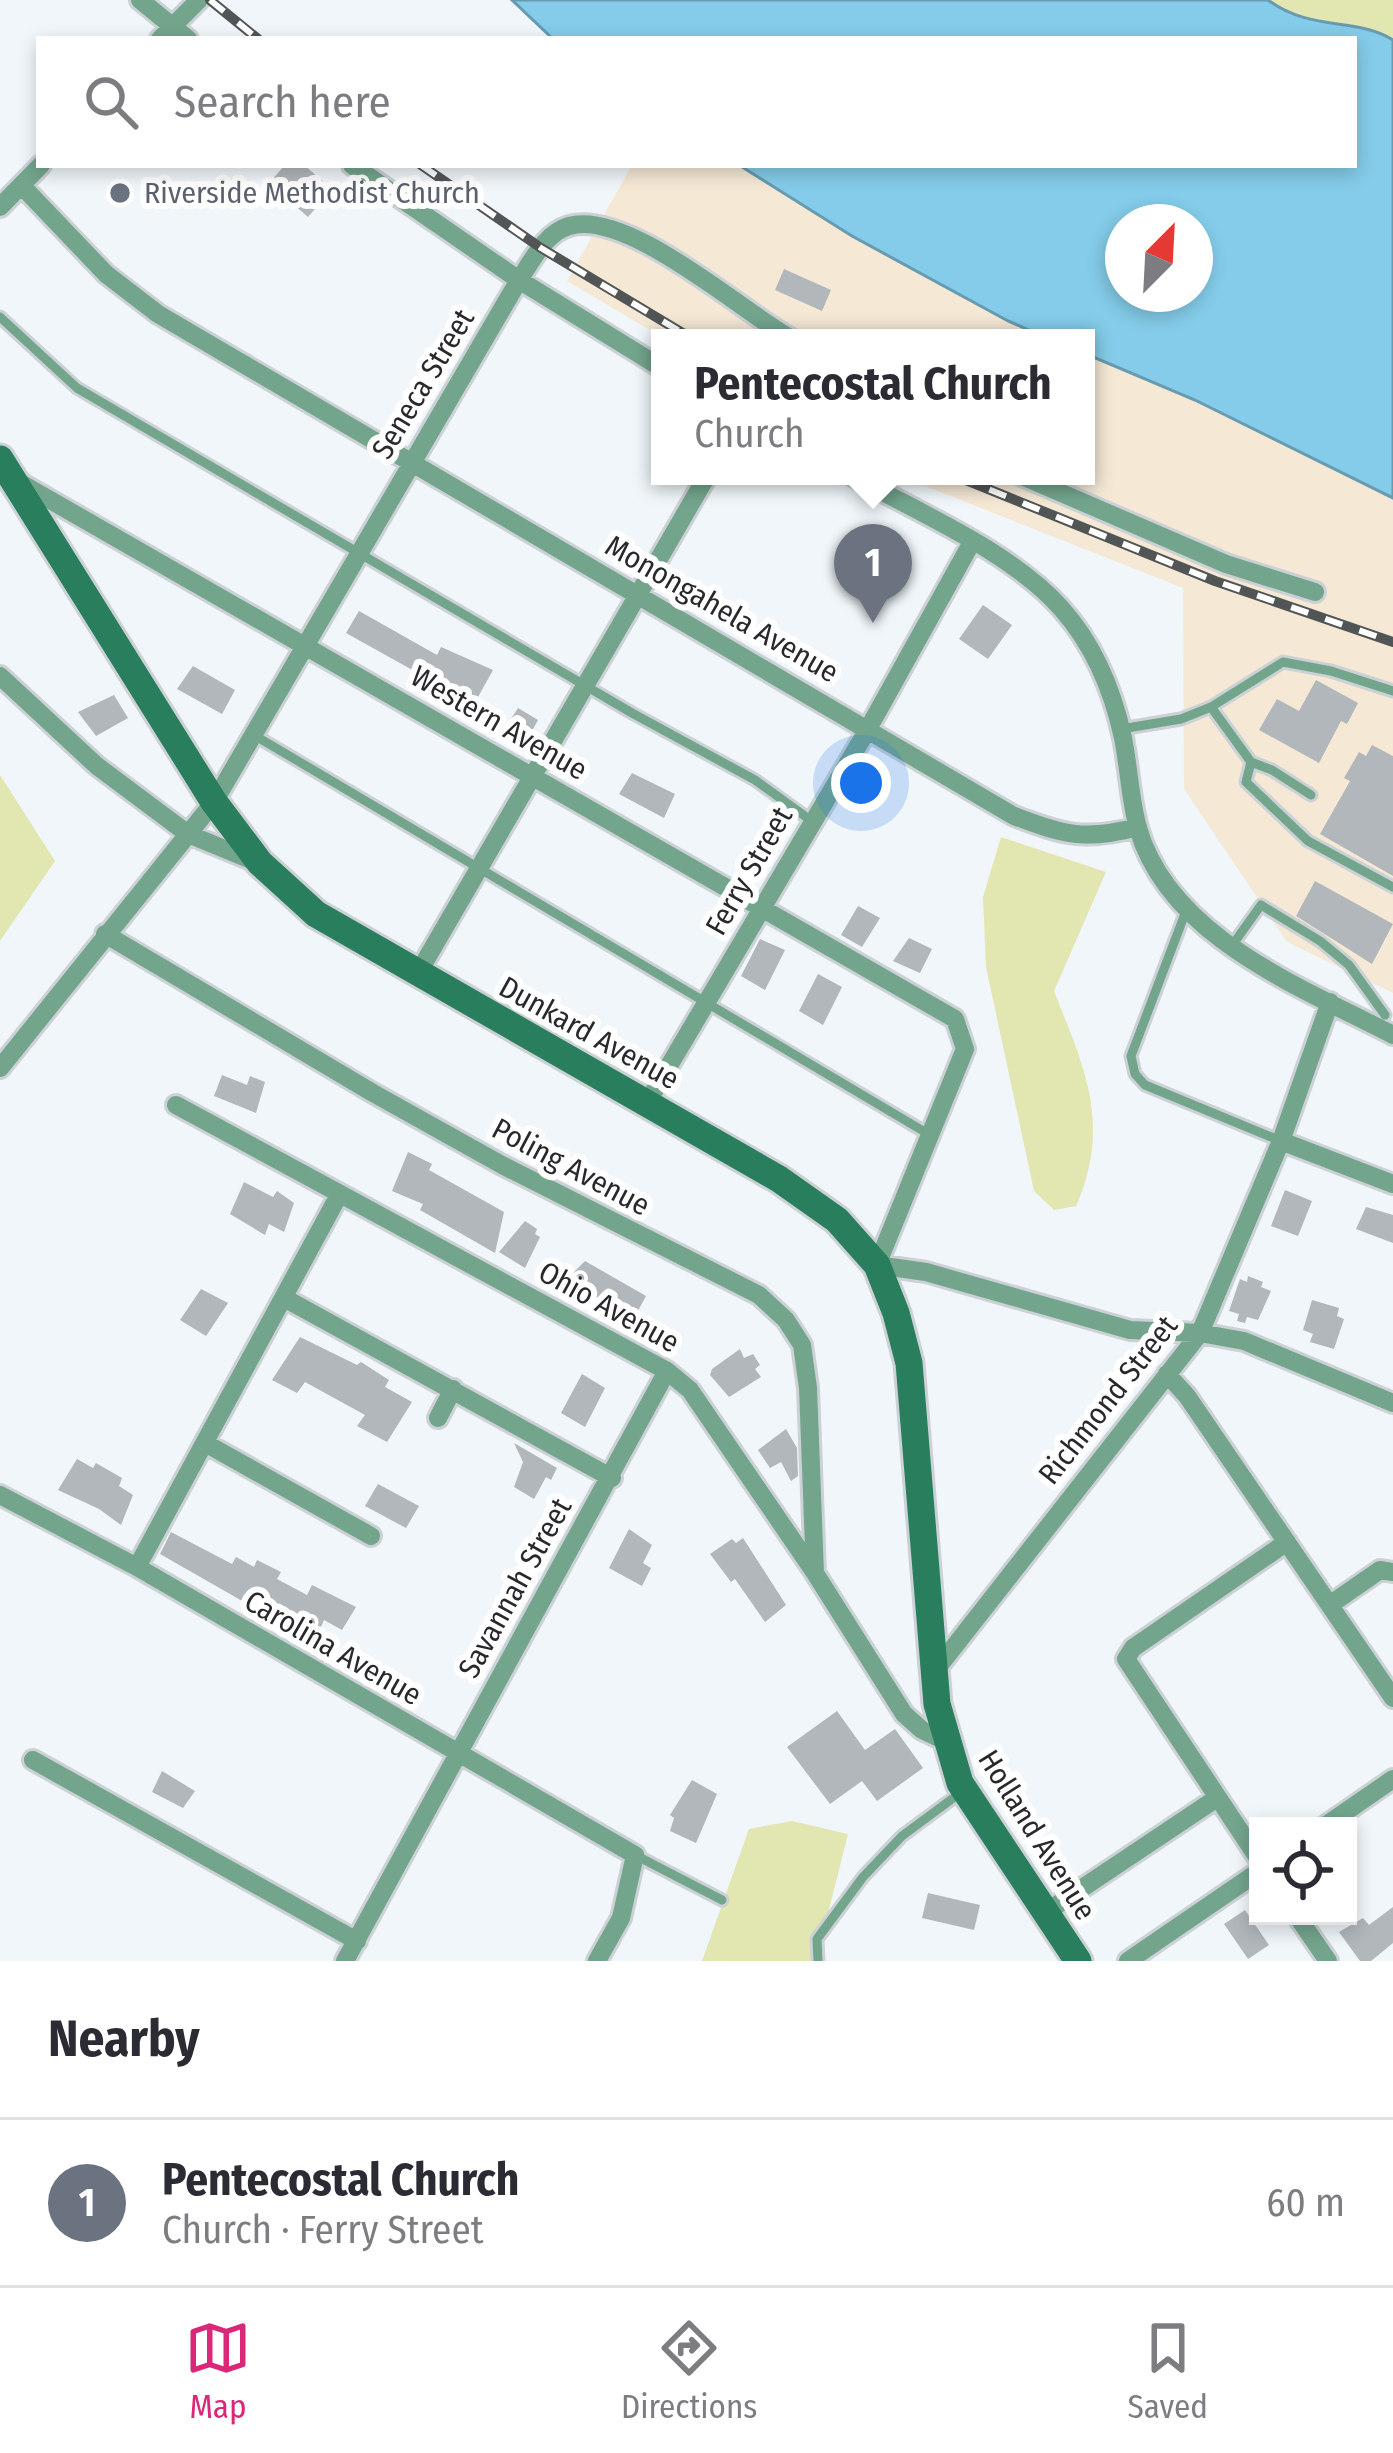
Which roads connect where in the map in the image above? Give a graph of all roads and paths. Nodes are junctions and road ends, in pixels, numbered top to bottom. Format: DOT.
graph roads {
  1 [pos="140,0"];
  2 [pos="199,0"];
  3 [pos="173,35"];
  4 [pos="38,168"];
  5 [pos="356,168"];
  6 [pos="22,186"];
  7 [pos="0,207"];
  8 [pos="519,280"];
  9 [pos="0,317"];
  10 [pos="774,329"];
  11 [pos="651,361"];
  12 [pos="413,461"];
  13 [pos="6,469"];
  14 [pos="702,485"];
  15 [pos="869,485"];
  16 [pos="1043,485"];
  17 [pos="972,542"];
  18 [pos="357,553"];
  19 [pos="1315,592"];
  20 [pos="638,594"];
  21 [pos="305,644"];
  22 [pos="0,676"];
  23 [pos="586,686"];
  24 [pos="1393,692"];
  25 [pos="1211,707"];
  26 [pos="868,728"];
  27 [pos="1120,728"];
  28 [pos="254,735"];
  29 [pos="1251,762"];
  30 [pos="534,778"];
  31 [pos="1311,795"];
  32 [pos="214,802"];
  33 [pos="813,822"];
  34 [pos="1138,827"];
  35 [pos="188,834"];
  36 [pos="260,863"];
  37 [pos="480,868"];
  38 [pos="1393,887"];
  39 [pos="761,910"];
  40 [pos="1186,911"];
  41 [pos="105,934"];
  42 [pos="1231,947"];
  43 [pos="417,975"];
  44 [pos="1393,1000"];
  45 [pos="1330,1002"];
  46 [pos="706,1003"];
  47 [pos="1386,1026"];
  48 [pos="0,1068"];
  49 [pos="647,1103"];
  50 [pos="176,1105"];
  51 [pos="931,1135"];
  52 [pos="1281,1141"];
  53 [pos="1393,1184"];
  54 [pos="339,1196"];
  55 [pos="877,1265"];
  56 [pos="286,1299"];
  57 [pos="1200,1334"];
  58 [pos="667,1371"];
  59 [pos="1167,1374"];
  60 [pos="453,1389"];
  61 [pos="1393,1403"];
  62 [pos="438,1418"];
  63 [pos="205,1443"];
  64 [pos="612,1478"];
  65 [pos="0,1495"];
  66 [pos="371,1536"];
  67 [pos="1288,1542"];
  68 [pos="137,1567"];
  69 [pos="1393,1572"];
  70 [pos="815,1573"];
  71 [pos="1331,1604"];
  72 [pos="934,1671"];
  73 [pos="1393,1698"];
  74 [pos="945,1741"];
  75 [pos="455,1754"];
  76 [pos="33,1760"];
  77 [pos="1393,1778"];
  78 [pos="964,1790"];
  79 [pos="1217,1798"];
  80 [pos="1338,1817"];
  81 [pos="1249,1845"];
  82 [pos="635,1855"];
  83 [pos="1249,1878"];
  84 [pos="722,1900"];
  85 [pos="1045,1913"];
  86 [pos="1304,1925"];
  87 [pos="357,1941"];
  88 [pos="345,1961"];
  89 [pos="597,1961"];
  90 [pos="818,1961"];
  91 [pos="1078,1961"];
  92 [pos="1128,1961"];
  93 [pos="1328,1961"];
  1 -- 3 [label="street"];
  2 -- 3 [label="street"];
  4 -- 6 [label="street"];
  5 -- 8 [label="street"];
  6 -- 7 [label="street"];
  6 -- 12 [label="street, Monongahela Avenue"];
  8 -- 10 [label="street, Seneca Street"];
  8 -- 11 [label="street"];
  8 -- 12 [label="street, Seneca Street"];
  9 -- 18 [label="lane"];
  12 -- 18 [label="street, Seneca Street"];
  12 -- 20 [label="street, Monongahela Avenue"];
  13 -- 21 [label="street, Western Avenue"];
  13 -- 32 [label="main road, Dunkard Avenue"];
  14 -- 20 [label="street"];
  15 -- 17 [label="street"];
  16 -- 19 [label="street"];
  17 -- 26 [label="street, Ferry Street"];
  17 -- 27 [label="street"];
  18 -- 21 [label="street, Seneca Street"];
  18 -- 23 [label="lane"];
  20 -- 23 [label="street"];
  20 -- 26 [label="street, Monongahela Avenue"];
  21 -- 28 [label="street, Seneca Street"];
  21 -- 30 [label="street, Western Avenue"];
  22 -- 35 [label="street"];
  23 -- 30 [label="street"];
  23 -- 33 [label="lane"];
  24 -- 25 [label="lane"];
  25 -- 27 [label="lane"];
  25 -- 29 [label="lane"];
  26 -- 33 [label="street, Ferry Street"];
  26 -- 34 [label="street, Monongahela Avenue"];
  27 -- 34 [label="street"];
  28 -- 32 [label="street, Seneca Street"];
  28 -- 37 [label="lane"];
  29 -- 31 [label="lane"];
  29 -- 38 [label="lane"];
  30 -- 37 [label="street"];
  30 -- 39 [label="street, Western Avenue"];
  32 -- 35 [label="street, Seneca Street"];
  32 -- 36 [label="main road, Dunkard Avenue"];
  33 -- 39 [label="street, Ferry Street"];
  34 -- 40 [label="street"];
  35 -- 36 [label="street"];
  35 -- 41 [label="street, Seneca Street"];
  36 -- 43 [label="main road, Dunkard Avenue"];
  37 -- 43 [label="street"];
  37 -- 46 [label="lane"];
  39 -- 46 [label="street, Ferry Street"];
  39 -- 51 [label="street, Western Avenue"];
  40 -- 42 [label="street"];
  40 -- 52 [label="lane"];
  41 -- 48 [label="street, Seneca Street"];
  41 -- 70 [label="street, Poling Avenue"];
  42 -- 45 [label="street"];
  42 -- 47 [label="lane"];
  43 -- 49 [label="main road, Dunkard Avenue"];
  44 -- 47 [label="lane"];
  45 -- 47 [label="street"];
  45 -- 52 [label="street, Richmond Street"];
  46 -- 49 [label="street, Ferry Street"];
  46 -- 51 [label="lane"];
  49 -- 55 [label="main road, Dunkard Avenue"];
  50 -- 54 [label="street, Ohio Avenue"];
  51 -- 55 [label="street"];
  52 -- 53 [label="street"];
  52 -- 57 [label="street, Richmond Street"];
  54 -- 56 [label="street"];
  54 -- 58 [label="street, Ohio Avenue"];
  55 -- 57 [label="street"];
  55 -- 72 [label="main road, Dunkard Avenue"];
  56 -- 60 [label="street"];
  56 -- 63 [label="street"];
  57 -- 59 [label="street, Richmond Street"];
  57 -- 61 [label="street"];
  58 -- 64 [label="street, Savannah Street"];
  58 -- 70 [label="street, Ohio Avenue"];
  59 -- 67 [label="street"];
  59 -- 72 [label="street, Richmond Street"];
  60 -- 62 [label="street"];
  60 -- 64 [label="street"];
  63 -- 66 [label="street"];
  63 -- 68 [label="street"];
  64 -- 75 [label="street, Savannah Street"];
  65 -- 68 [label="street, Carolina Avenue"];
  67 -- 71 [label="street"];
  67 -- 79 [label="street"];
  68 -- 75 [label="street, Carolina Avenue"];
  69 -- 71 [label="street"];
  70 -- 74 [label="street, Ohio Avenue"];
  71 -- 73 [label="street"];
  72 -- 74 [label="main road, Dunkard Avenue"];
  74 -- 78 [label="main road, Holland Avenue"];
  75 -- 82 [label="street, Carolina Avenue"];
  75 -- 87 [label="street, Savannah Street"];
  76 -- 87 [label="street"];
  77 -- 80 [label="street"];
  78 -- 85 [label="main road, Holland Avenue"];
  78 -- 90 [label="lane"];
  79 -- 81 [label="street"];
  79 -- 85 [label="street"];
  82 -- 84 [label="lane"];
  82 -- 89 [label="street"];
  83 -- 92 [label="street"];
  85 -- 91 [label="main road, Holland Avenue"];
  86 -- 93 [label="street"];
  87 -- 88 [label="street, Savannah Street"];
}
